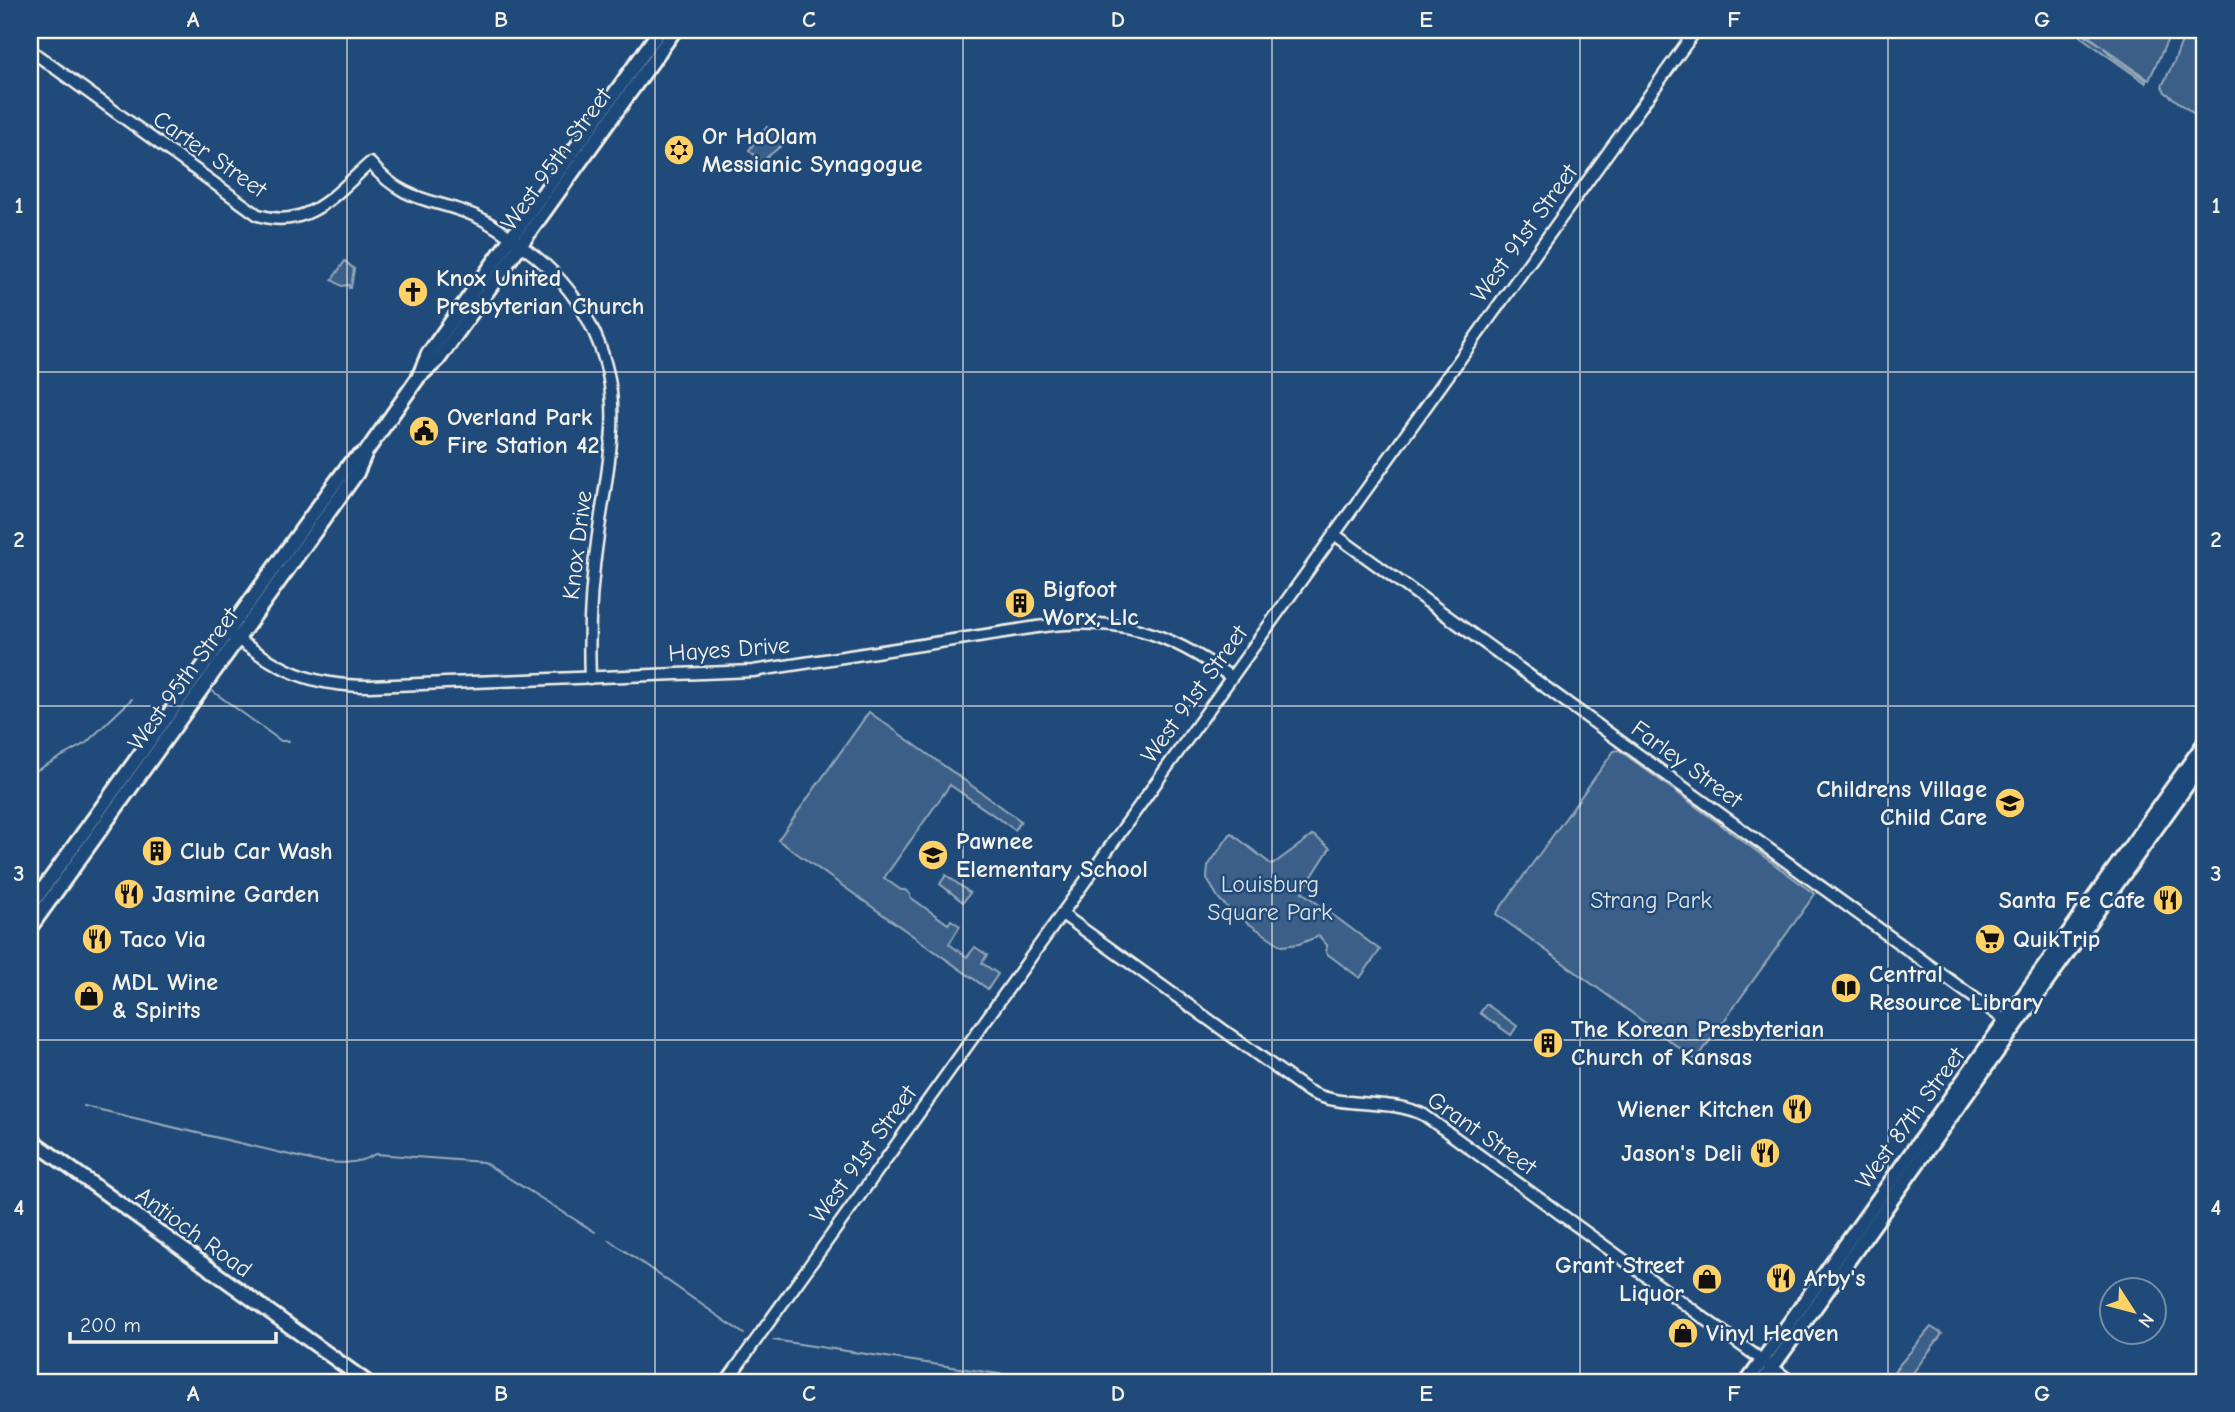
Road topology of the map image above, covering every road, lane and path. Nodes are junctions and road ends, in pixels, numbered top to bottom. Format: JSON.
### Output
{"nodes":[{"id":1,"x":660,"y":30,"type":"edge"},
{"id":2,"x":675,"y":30,"type":"edge"},
{"id":3,"x":1696,"y":30,"type":"edge"},
{"id":4,"x":30,"y":50,"type":"edge"},
{"id":5,"x":370,"y":163,"type":"joint"},
{"id":6,"x":515,"y":242,"type":"junction"},
{"id":7,"x":1334,"y":534,"type":"junction"},
{"id":8,"x":232,"y":635,"type":"junction"},
{"id":9,"x":1231,"y":677,"type":"junction"},
{"id":10,"x":590,"y":678,"type":"junction"},
{"id":11,"x":2205,"y":742,"type":"edge"},
{"id":12,"x":2205,"y":760,"type":"edge"},
{"id":13,"x":30,"y":907,"type":"edge"},
{"id":14,"x":1062,"y":914,"type":"junction"},
{"id":15,"x":30,"y":928,"type":"edge"},
{"id":16,"x":2011,"y":1024,"type":"junction"},
{"id":17,"x":30,"y":1139,"type":"edge"},
{"id":18,"x":1767,"y":1364,"type":"junction"},
{"id":19,"x":367,"y":1382,"type":"edge"},
{"id":20,"x":726,"y":1382,"type":"edge"},
{"id":21,"x":1747,"y":1382,"type":"edge"},
{"id":22,"x":1762,"y":1382,"type":"edge"},
{"id":23,"x":1792,"y":1382,"type":"edge"}],
"edges":[{"from":1,"to":6,"type":"main road","name":"West 95th Street"},
{"from":2,"to":6,"type":"main road","name":"West 95th Street"},
{"from":3,"to":7,"type":"street","name":"West 91st Street"},
{"from":4,"to":5,"type":"street","name":"Carter Street"},
{"from":5,"to":6,"type":"street","name":"Knox Drive"},
{"from":6,"to":8,"type":"main road","name":"West 95th Street"},
{"from":6,"to":10,"type":"street","name":"Knox Drive"},
{"from":7,"to":9,"type":"street","name":"West 91st Street"},
{"from":7,"to":16,"type":"street","name":"Farley Street"},
{"from":8,"to":10,"type":"street","name":"Hayes Drive"},
{"from":8,"to":13,"type":"main road","name":"West 95th Street"},
{"from":8,"to":15,"type":"main road","name":"West 95th Street"},
{"from":9,"to":10,"type":"street","name":"Hayes Drive"},
{"from":9,"to":14,"type":"street","name":"West 91st Street"},
{"from":11,"to":16,"type":"main road","name":"West 87th Street"},
{"from":12,"to":16,"type":"main road","name":"West 87th Street"},
{"from":14,"to":18,"type":"street","name":"Grant Street"},
{"from":14,"to":20,"type":"street","name":"West 91st Street"},
{"from":16,"to":18,"type":"main road","name":"West 87th Street"},
{"from":17,"to":19,"type":"main road","name":"Antioch Road"},
{"from":18,"to":21,"type":"main road","name":"West 87th Street"},
{"from":18,"to":22,"type":"main road","name":"West 87th Street"},
{"from":18,"to":23,"type":"street","name":"Grant Street"}]}
